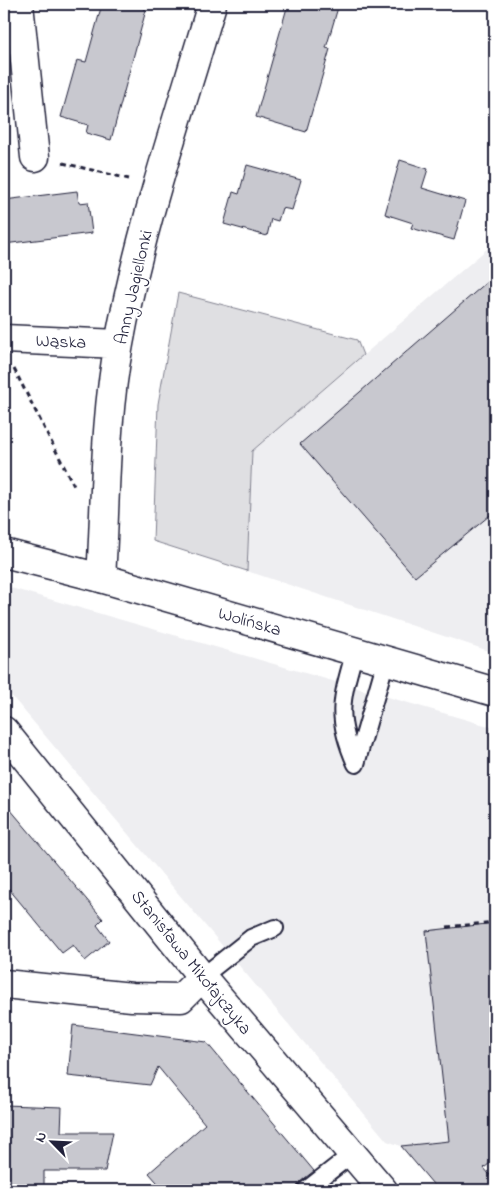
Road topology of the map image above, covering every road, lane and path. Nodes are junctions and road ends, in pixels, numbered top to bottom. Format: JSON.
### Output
{"nodes":[{"id":1,"x":19,"y":4,"type":"edge"},
{"id":2,"x":212,"y":4,"type":"edge"},
{"id":3,"x":35,"y":157,"type":"joint"},
{"id":4,"x":159,"y":187,"type":"junction"},
{"id":5,"x":118,"y":344,"type":"junction"},
{"id":6,"x":7,"y":350,"type":"edge"},
{"id":7,"x":77,"y":493,"type":"dead end"},
{"id":8,"x":4,"y":553,"type":"edge"},
{"id":9,"x":101,"y":578,"type":"junction"},
{"id":10,"x":354,"y":651,"type":"junction"},
{"id":11,"x":386,"y":660,"type":"junction"},
{"id":12,"x":495,"y":692,"type":"edge"},
{"id":13,"x":4,"y":731,"type":"edge"},
{"id":14,"x":495,"y":922,"type":"edge"},
{"id":15,"x":447,"y":927,"type":"dead end"},
{"id":16,"x":275,"y":928,"type":"dead end"},
{"id":17,"x":202,"y":976,"type":"junction"},
{"id":18,"x":4,"y":984,"type":"edge"},
{"id":19,"x":352,"y":1154,"type":"junction"},
{"id":20,"x":306,"y":1190,"type":"edge"},
{"id":21,"x":383,"y":1190,"type":"edge"}],
"edges":[{"from":1,"to":3,"type":"street"},
{"from":2,"to":4,"type":"street","name":"Anny Jagiellonki"},
{"from":3,"to":4,"type":"path"},
{"from":4,"to":5,"type":"street","name":"Anny Jagiellonki"},
{"from":5,"to":6,"type":"street","name":"Wąska"},
{"from":5,"to":9,"type":"street","name":"Anny Jagiellonki"},
{"from":6,"to":7,"type":"path"},
{"from":8,"to":9,"type":"street","name":"Wolińska"},
{"from":9,"to":10,"type":"street","name":"Wolińska"},
{"from":10,"to":11,"type":"street","name":"Wolińska"},
{"from":10,"to":11,"type":"lane"},
{"from":11,"to":12,"type":"street","name":"Wolińska"},
{"from":13,"to":17,"type":"street","name":"Stanisława Mikołajczyka"},
{"from":14,"to":15,"type":"path"},
{"from":16,"to":17,"type":"lane"},
{"from":17,"to":18,"type":"street"},
{"from":17,"to":19,"type":"street","name":"Stanisława Mikołajczyka"},
{"from":19,"to":20,"type":"lane"},
{"from":19,"to":21,"type":"street","name":"Stanisława Mikołajczyka"}]}
